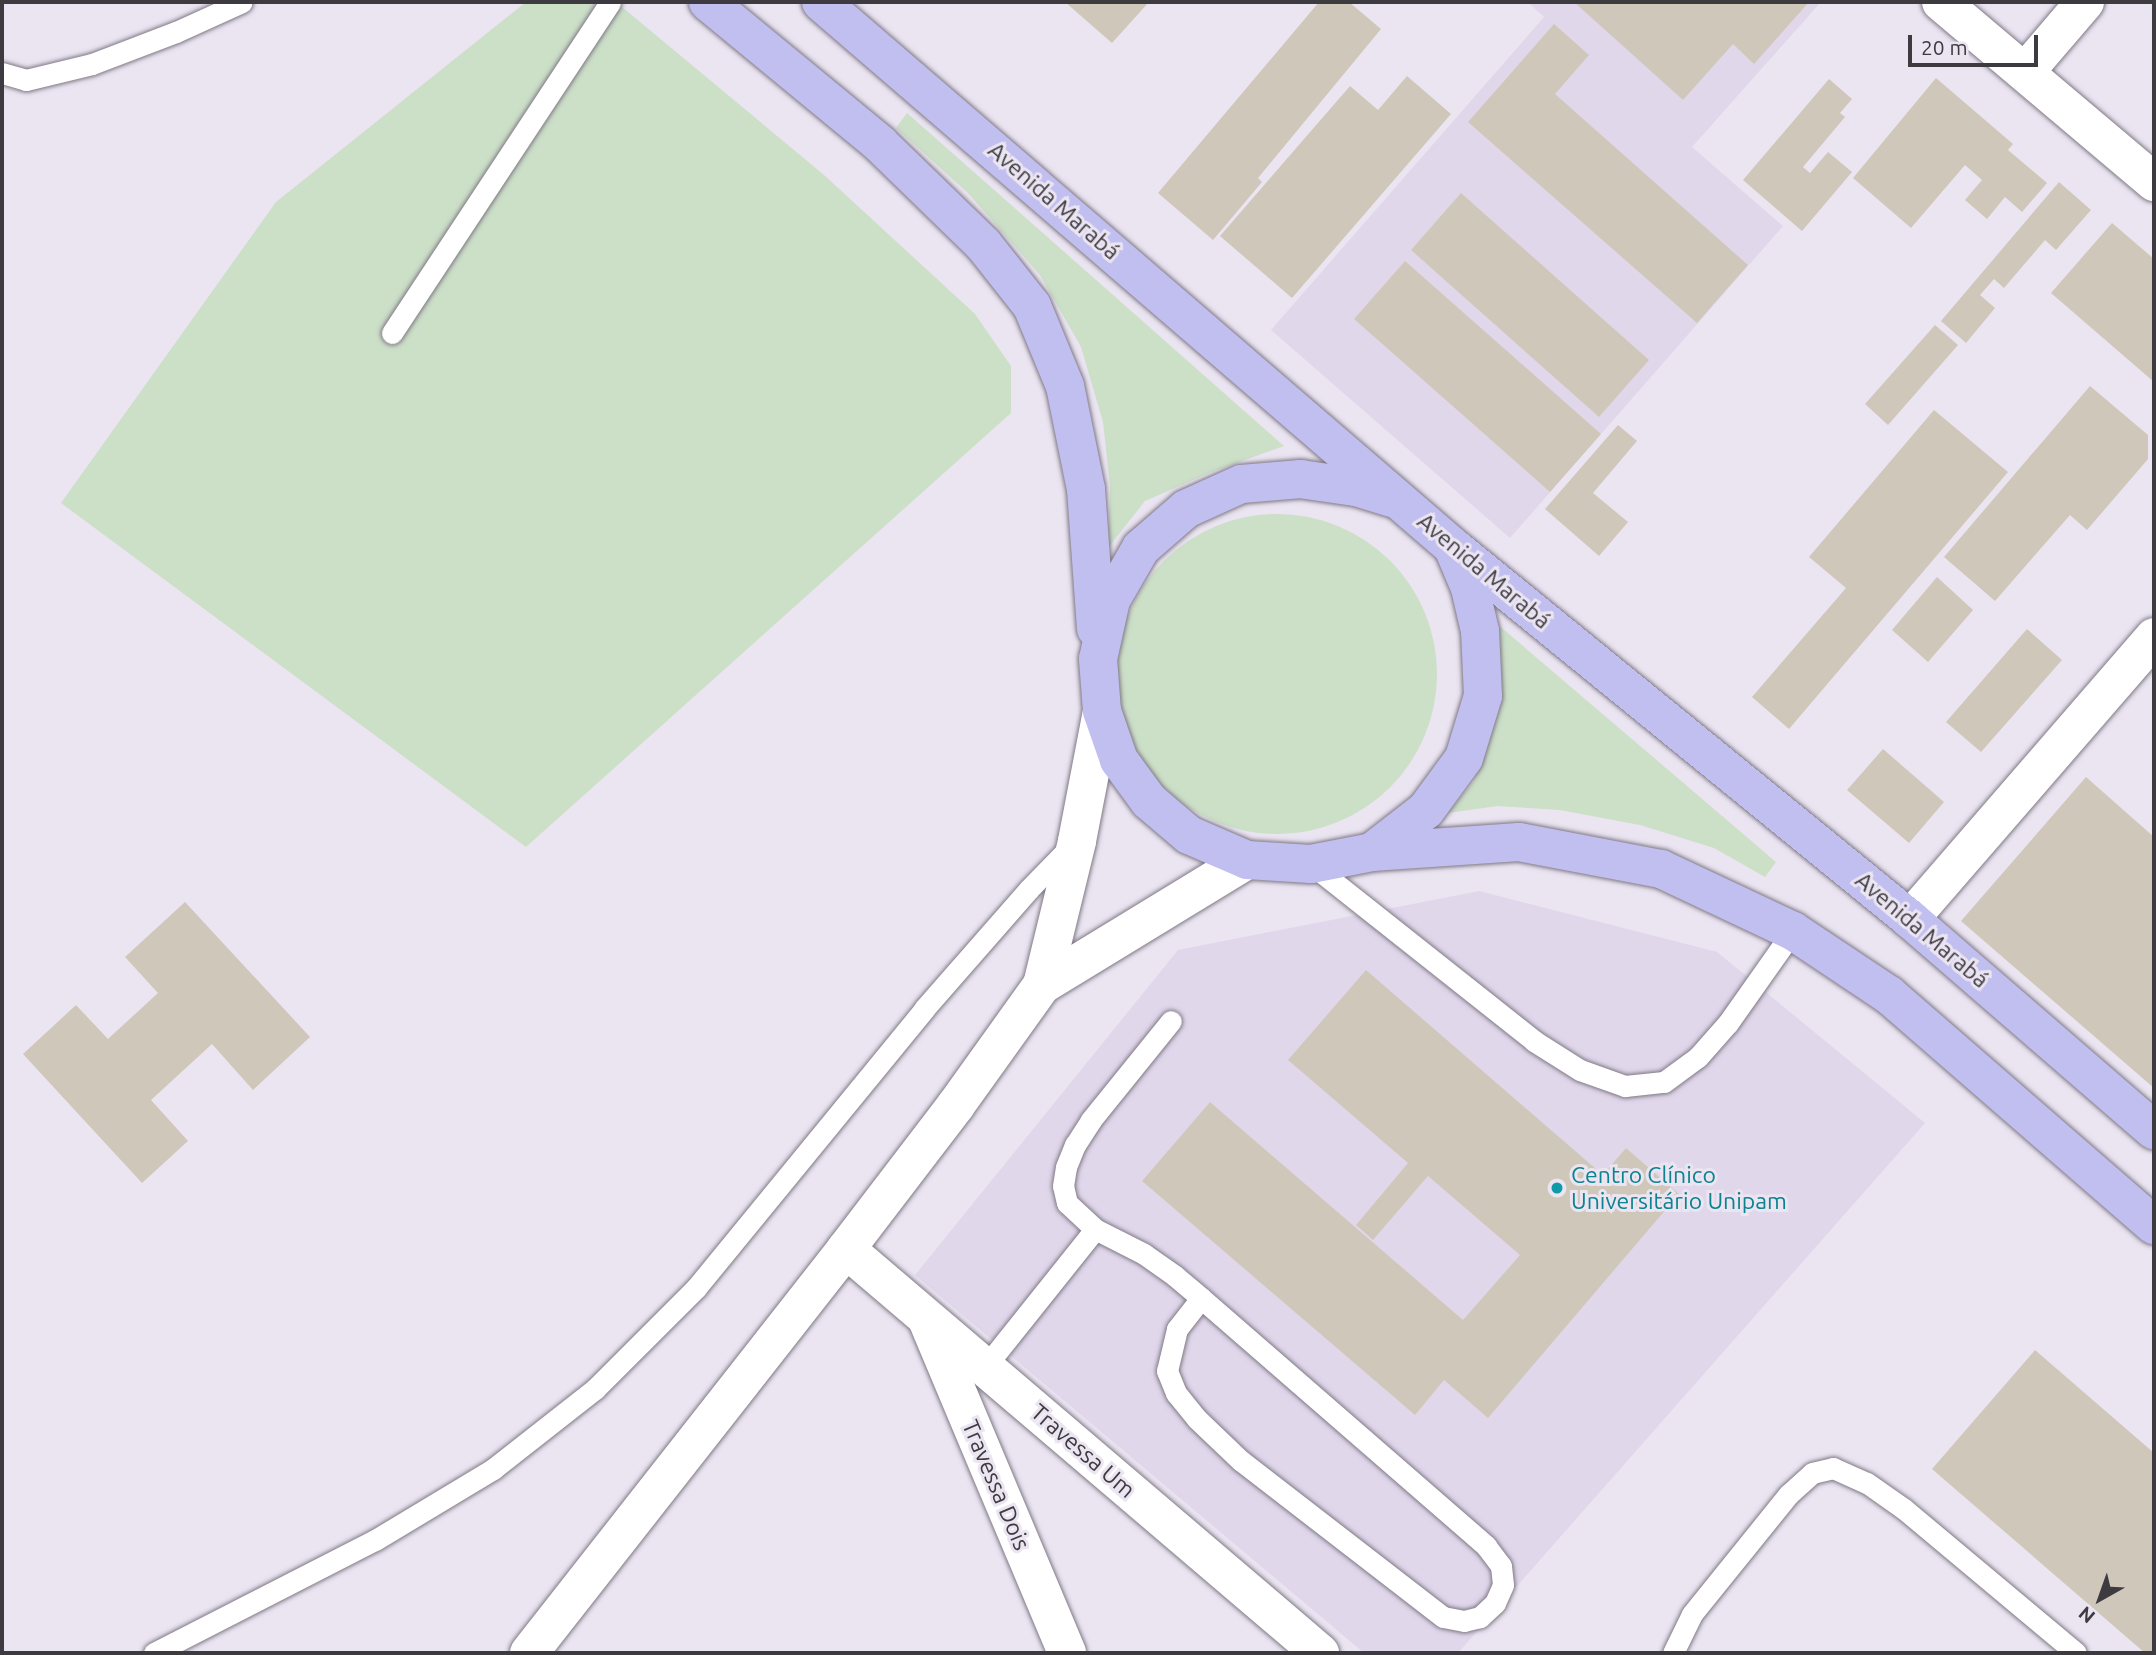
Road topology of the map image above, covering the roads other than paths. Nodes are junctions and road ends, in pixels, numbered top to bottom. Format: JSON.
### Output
{"nodes":[{"id":1,"x":242,"y":2,"type":"edge"},
{"id":2,"x":610,"y":2,"type":"edge"},
{"id":3,"x":708,"y":2,"type":"edge"},
{"id":4,"x":821,"y":2,"type":"edge"},
{"id":5,"x":1941,"y":2,"type":"edge"},
{"id":6,"x":2085,"y":2,"type":"edge"},
{"id":7,"x":2026,"y":71,"type":"junction"},
{"id":8,"x":2,"y":73,"type":"edge"},
{"id":9,"x":2154,"y":182,"type":"edge"},
{"id":10,"x":391,"y":333,"type":"dead end"},
{"id":11,"x":1401,"y":501,"type":"junction"},
{"id":12,"x":1452,"y":547,"type":"junction"},
{"id":13,"x":2154,"y":637,"type":"edge"},
{"id":14,"x":1098,"y":659,"type":"junction"},
{"id":15,"x":1102,"y":710,"type":"junction"},
{"id":16,"x":1077,"y":841,"type":"junction"},
{"id":17,"x":1372,"y":852,"type":"junction"},
{"id":18,"x":1247,"y":860,"type":"junction"},
{"id":19,"x":1311,"y":864,"type":"junction"},
{"id":20,"x":1910,"y":919,"type":"junction"},
{"id":21,"x":1793,"y":931,"type":"junction"},
{"id":22,"x":1042,"y":985,"type":"junction"},
{"id":23,"x":1171,"y":1021,"type":"dead end"},
{"id":24,"x":2154,"y":1129,"type":"edge"},
{"id":25,"x":2154,"y":1225,"type":"edge"},
{"id":26,"x":1095,"y":1229,"type":"junction"},
{"id":27,"x":846,"y":1249,"type":"junction"},
{"id":28,"x":1201,"y":1298,"type":"junction"},
{"id":29,"x":926,"y":1317,"type":"junction"},
{"id":30,"x":985,"y":1367,"type":"junction"},
{"id":31,"x":1277,"y":1639,"type":"edge"},
{"id":32,"x":535,"y":1650,"type":"edge"},
{"id":33,"x":154,"y":1653,"type":"edge"},
{"id":34,"x":1067,"y":1653,"type":"edge"},
{"id":35,"x":1320,"y":1653,"type":"edge"},
{"id":36,"x":1673,"y":1653,"type":"edge"},
{"id":37,"x":2076,"y":1653,"type":"edge"}],
"edges":[{"from":1,"to":8,"type":"lane"},
{"from":2,"to":10,"type":"lane"},
{"from":3,"to":14,"type":"main road"},
{"from":4,"to":11,"type":"main road","name":"Avenida Marabá"},
{"from":5,"to":7,"type":"street"},
{"from":6,"to":7,"type":"street"},
{"from":7,"to":9,"type":"street"},
{"from":11,"to":12,"type":"main road","name":"Avenida Marabá"},
{"from":11,"to":14,"type":"main road"},
{"from":12,"to":17,"type":"main road"},
{"from":12,"to":20,"type":"main road","name":"Avenida Marabá"},
{"from":13,"to":20,"type":"street"},
{"from":14,"to":15,"type":"main road"},
{"from":15,"to":16,"type":"street"},
{"from":15,"to":18,"type":"main road"},
{"from":16,"to":22,"type":"street"},
{"from":16,"to":33,"type":"lane"},
{"from":17,"to":19,"type":"main road"},
{"from":17,"to":21,"type":"main road"},
{"from":18,"to":19,"type":"main road"},
{"from":18,"to":22,"type":"street"},
{"from":19,"to":21,"type":"lane"},
{"from":20,"to":24,"type":"main road","name":"Avenida Marabá"},
{"from":21,"to":25,"type":"main road"},
{"from":22,"to":27,"type":"street"},
{"from":23,"to":26,"type":"lane"},
{"from":26,"to":28,"type":"lane"},
{"from":26,"to":30,"type":"lane"},
{"from":27,"to":29,"type":"street","name":"Travessa Um"},
{"from":27,"to":32,"type":"street"},
{"from":28,"to":28,"type":"lane"},
{"from":29,"to":30,"type":"street","name":"Travessa Um"},
{"from":29,"to":34,"type":"street","name":"Travessa Dois"},
{"from":30,"to":31,"type":"street","name":"Travessa Um"},
{"from":31,"to":35,"type":"street","name":"Travessa Um"},
{"from":36,"to":37,"type":"lane"}]}
